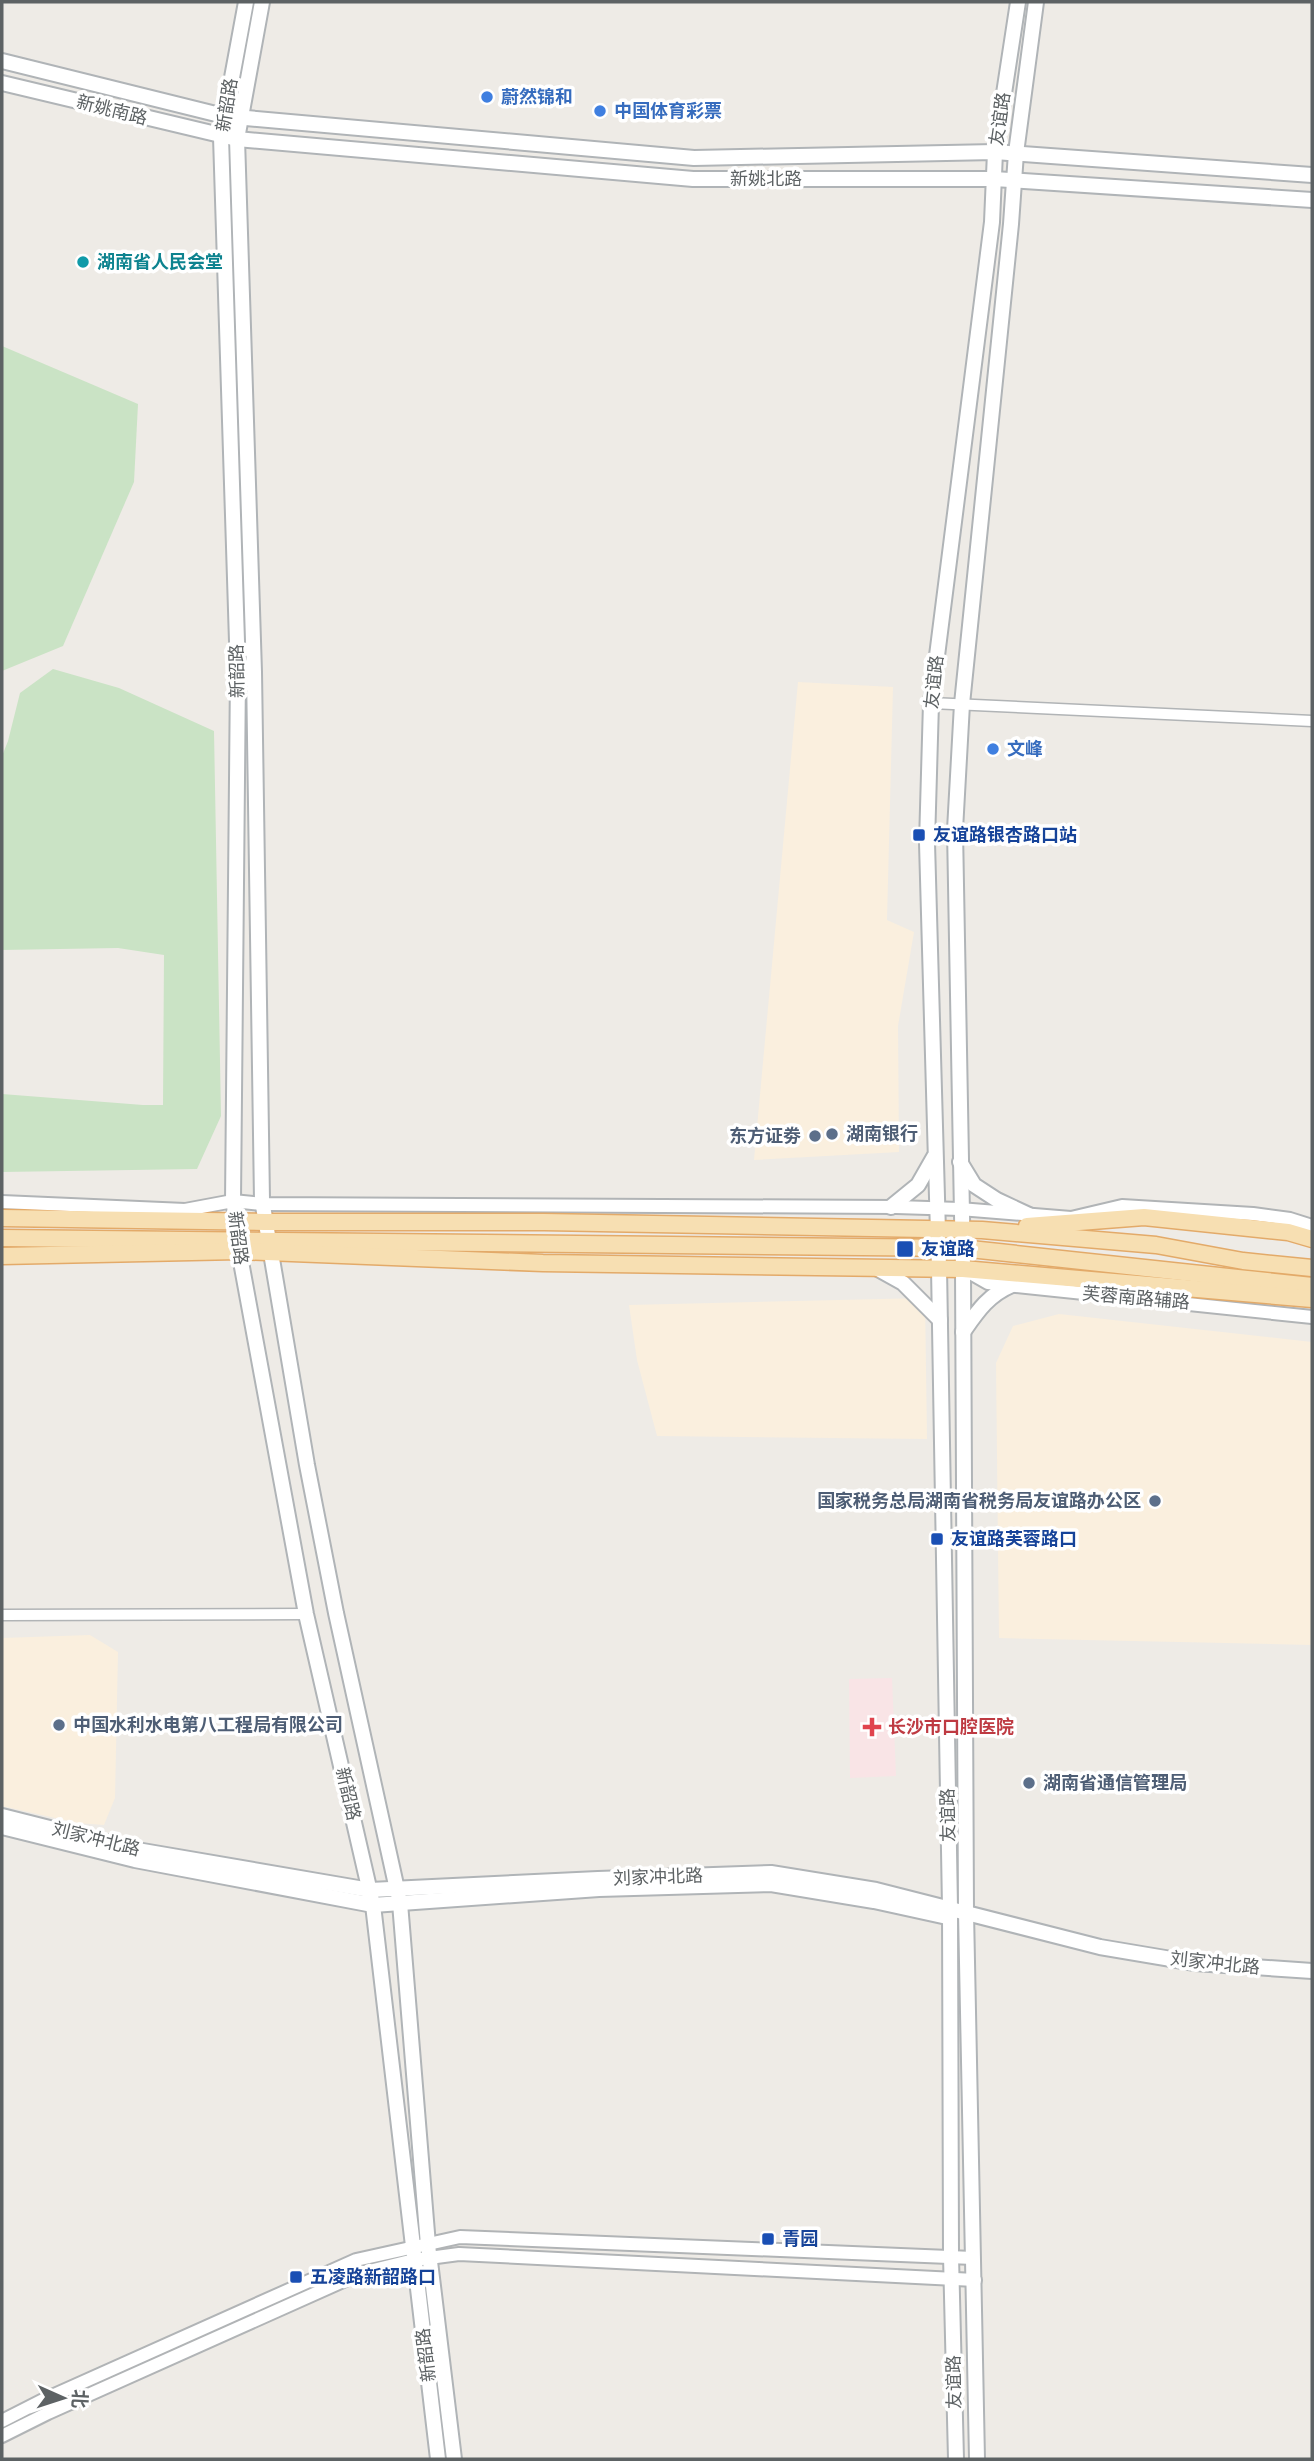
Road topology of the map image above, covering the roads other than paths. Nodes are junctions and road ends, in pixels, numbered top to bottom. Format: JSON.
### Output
{"nodes":[{"id":1,"x":246,"y":2,"type":"edge"},
{"id":2,"x":262,"y":2,"type":"edge"},
{"id":3,"x":1018,"y":2,"type":"edge"},
{"id":4,"x":1036,"y":2,"type":"edge"},
{"id":5,"x":2,"y":61,"type":"edge"},
{"id":6,"x":2,"y":83,"type":"edge"},
{"id":7,"x":224,"y":116,"type":"junction"},
{"id":8,"x":240,"y":116,"type":"junction"},
{"id":9,"x":221,"y":137,"type":"junction"},
{"id":10,"x":237,"y":139,"type":"junction"},
{"id":11,"x":995,"y":152,"type":"junction"},
{"id":12,"x":1016,"y":153,"type":"junction"},
{"id":13,"x":1312,"y":175,"type":"edge"},
{"id":14,"x":995,"y":179,"type":"junction"},
{"id":15,"x":1016,"y":180,"type":"junction"},
{"id":16,"x":1312,"y":200,"type":"edge"},
{"id":17,"x":931,"y":703,"type":"junction"},
{"id":18,"x":962,"y":704,"type":"junction"},
{"id":19,"x":1312,"y":721,"type":"edge"},
{"id":20,"x":934,"y":1156,"type":"junction"},
{"id":21,"x":960,"y":1161,"type":"junction"},
{"id":22,"x":2,"y":1202,"type":"edge"},
{"id":23,"x":233,"y":1202,"type":"junction"},
{"id":24,"x":262,"y":1204,"type":"junction"},
{"id":25,"x":891,"y":1207,"type":"junction"},
{"id":26,"x":936,"y":1209,"type":"junction"},
{"id":27,"x":960,"y":1209,"type":"junction"},
{"id":28,"x":1029,"y":1215,"type":"junction"},
{"id":29,"x":2,"y":1218,"type":"edge"},
{"id":30,"x":1071,"y":1218,"type":"junction"},
{"id":31,"x":1120,"y":1218,"type":"junction"},
{"id":32,"x":237,"y":1221,"type":"junction"},
{"id":33,"x":265,"y":1222,"type":"junction"},
{"id":34,"x":1312,"y":1226,"type":"edge"},
{"id":35,"x":937,"y":1230,"type":"junction"},
{"id":36,"x":961,"y":1230,"type":"junction"},
{"id":37,"x":982,"y":1230,"type":"junction"},
{"id":38,"x":2,"y":1238,"type":"edge"},
{"id":39,"x":1312,"y":1239,"type":"edge"},
{"id":40,"x":239,"y":1245,"type":"junction"},
{"id":41,"x":271,"y":1247,"type":"junction"},
{"id":42,"x":937,"y":1248,"type":"junction"},
{"id":43,"x":961,"y":1248,"type":"junction"},
{"id":44,"x":2,"y":1256,"type":"edge"},
{"id":45,"x":1084,"y":1262,"type":"junction"},
{"id":46,"x":876,"y":1268,"type":"junction"},
{"id":47,"x":1312,"y":1268,"type":"edge"},
{"id":48,"x":939,"y":1269,"type":"junction"},
{"id":49,"x":962,"y":1269,"type":"junction"},
{"id":50,"x":1057,"y":1276,"type":"junction"},
{"id":51,"x":1012,"y":1285,"type":"junction"},
{"id":52,"x":1312,"y":1286,"type":"edge"},
{"id":53,"x":1037,"y":1288,"type":"junction"},
{"id":54,"x":1312,"y":1300,"type":"edge"},
{"id":55,"x":1312,"y":1317,"type":"edge"},
{"id":56,"x":940,"y":1320,"type":"junction"},
{"id":57,"x":963,"y":1332,"type":"junction"},
{"id":58,"x":306,"y":1614,"type":"junction"},
{"id":59,"x":2,"y":1615,"type":"edge"},
{"id":60,"x":2,"y":1816,"type":"edge"},
{"id":61,"x":2,"y":1827,"type":"edge"},
{"id":62,"x":398,"y":1896,"type":"junction"},
{"id":63,"x":372,"y":1898,"type":"junction"},
{"id":64,"x":950,"y":1913,"type":"junction"},
{"id":65,"x":966,"y":1916,"type":"junction"},
{"id":66,"x":1312,"y":1971,"type":"edge"},
{"id":67,"x":1312,"y":1977,"type":"edge"},
{"id":68,"x":429,"y":2250,"type":"junction"},
{"id":69,"x":414,"y":2253,"type":"junction"},
{"id":70,"x":951,"y":2256,"type":"junction"},
{"id":71,"x":973,"y":2258,"type":"junction"},
{"id":72,"x":952,"y":2279,"type":"junction"},
{"id":73,"x":975,"y":2280,"type":"junction"},
{"id":74,"x":2,"y":2421,"type":"edge"},
{"id":75,"x":2,"y":2436,"type":"edge"},
{"id":76,"x":438,"y":2459,"type":"edge"},
{"id":77,"x":454,"y":2459,"type":"edge"},
{"id":78,"x":956,"y":2459,"type":"edge"},
{"id":79,"x":977,"y":2459,"type":"edge"}],
"edges":[{"from":1,"to":7,"type":"main road","name":"新韶路"},
{"from":2,"to":8,"type":"main road","name":"新韶路"},
{"from":3,"to":11,"type":"main road","name":"友谊路"},
{"from":4,"to":12,"type":"main road","name":"友谊路"},
{"from":5,"to":7,"type":"main road","name":"新姚北路"},
{"from":6,"to":9,"type":"main road","name":"新姚南路"},
{"from":7,"to":8,"type":"main road","name":"新姚北路"},
{"from":7,"to":9,"type":"main road","name":"新韶路"},
{"from":8,"to":10,"type":"main road","name":"新韶路"},
{"from":8,"to":11,"type":"main road","name":"新姚北路"},
{"from":9,"to":10,"type":"main road","name":"新姚北路"},
{"from":9,"to":23,"type":"main road","name":"新韶路"},
{"from":10,"to":14,"type":"main road","name":"新姚北路"},
{"from":10,"to":24,"type":"main road","name":"新韶路"},
{"from":11,"to":12,"type":"main road","name":"新姚北路"},
{"from":11,"to":14,"type":"main road","name":"友谊路"},
{"from":12,"to":13,"type":"main road","name":"新姚北路"},
{"from":12,"to":15,"type":"main road","name":"友谊路"},
{"from":14,"to":15,"type":"main road","name":"新姚北路"},
{"from":14,"to":17,"type":"main road","name":"友谊路"},
{"from":15,"to":16,"type":"main road","name":"新姚北路"},
{"from":15,"to":18,"type":"main road","name":"友谊路"},
{"from":17,"to":18,"type":"street"},
{"from":17,"to":20,"type":"main road","name":"友谊路"},
{"from":18,"to":19,"type":"street"},
{"from":18,"to":21,"type":"main road","name":"友谊路"},
{"from":20,"to":25,"type":"main road"},
{"from":20,"to":26,"type":"main road","name":"友谊路"},
{"from":21,"to":27,"type":"main road","name":"友谊路"},
{"from":21,"to":28,"type":"main road"},
{"from":22,"to":23,"type":"street"},
{"from":23,"to":24,"type":"street"},
{"from":23,"to":32,"type":"main road","name":"新韶路"},
{"from":24,"to":25,"type":"street"},
{"from":24,"to":33,"type":"main road","name":"新韶路"},
{"from":25,"to":26,"type":"street"},
{"from":26,"to":27,"type":"street"},
{"from":26,"to":35,"type":"main road","name":"友谊路"},
{"from":27,"to":28,"type":"street"},
{"from":27,"to":36,"type":"main road","name":"友谊路"},
{"from":28,"to":30,"type":"street"},
{"from":29,"to":32,"type":"main road"},
{"from":30,"to":31,"type":"main road"},
{"from":30,"to":34,"type":"street"},
{"from":31,"to":37,"type":"main road"},
{"from":31,"to":39,"type":"main road"},
{"from":32,"to":33,"type":"main road"},
{"from":32,"to":40,"type":"main road","name":"新韶路"},
{"from":33,"to":35,"type":"main road"},
{"from":33,"to":41,"type":"main road","name":"新韶路"},
{"from":35,"to":36,"type":"main road"},
{"from":35,"to":42,"type":"main road","name":"友谊路"},
{"from":36,"to":37,"type":"main road"},
{"from":36,"to":43,"type":"main road","name":"友谊路"},
{"from":37,"to":47,"type":"main road"},
{"from":38,"to":40,"type":"main road"},
{"from":40,"to":41,"type":"main road"},
{"from":40,"to":44,"type":"main road"},
{"from":40,"to":58,"type":"main road","name":"新韶路"},
{"from":41,"to":42,"type":"main road"},
{"from":41,"to":46,"type":"main road"},
{"from":41,"to":62,"type":"main road","name":"新韶路"},
{"from":42,"to":43,"type":"main road"},
{"from":42,"to":48,"type":"main road","name":"友谊路"},
{"from":43,"to":45,"type":"main road"},
{"from":43,"to":49,"type":"main road","name":"友谊路"},
{"from":45,"to":50,"type":"main road"},
{"from":45,"to":52,"type":"main road"},
{"from":46,"to":48,"type":"main road"},
{"from":46,"to":56,"type":"main road"},
{"from":48,"to":49,"type":"main road"},
{"from":48,"to":56,"type":"main road","name":"友谊路"},
{"from":49,"to":50,"type":"main road"},
{"from":49,"to":51,"type":"street","name":"芙蓉南路辅路"},
{"from":49,"to":57,"type":"main road","name":"友谊路"},
{"from":50,"to":53,"type":"main road"},
{"from":50,"to":54,"type":"main road"},
{"from":51,"to":53,"type":"street","name":"芙蓉南路辅路"},
{"from":51,"to":57,"type":"main road"},
{"from":53,"to":55,"type":"street","name":"芙蓉南路辅路"},
{"from":56,"to":64,"type":"main road","name":"友谊路"},
{"from":57,"to":65,"type":"main road","name":"友谊路"},
{"from":58,"to":59,"type":"street"},
{"from":58,"to":63,"type":"main road","name":"新韶路"},
{"from":60,"to":63,"type":"main road","name":"刘家冲北路"},
{"from":61,"to":63,"type":"main road","name":"刘家冲北路"},
{"from":62,"to":63,"type":"main road","name":"刘家冲北路"},
{"from":62,"to":64,"type":"main road","name":"刘家冲北路"},
{"from":62,"to":68,"type":"main road","name":"新韶路"},
{"from":63,"to":69,"type":"main road","name":"新韶路"},
{"from":64,"to":65,"type":"main road","name":"刘家冲北路"},
{"from":64,"to":70,"type":"main road","name":"友谊路"},
{"from":65,"to":66,"type":"main road","name":"刘家冲北路"},
{"from":65,"to":67,"type":"main road","name":"刘家冲北路"},
{"from":65,"to":71,"type":"main road","name":"友谊路"},
{"from":68,"to":69,"type":"street"},
{"from":68,"to":70,"type":"street"},
{"from":68,"to":72,"type":"street"},
{"from":68,"to":77,"type":"main road","name":"新韶路"},
{"from":69,"to":74,"type":"street"},
{"from":69,"to":75,"type":"street"},
{"from":69,"to":76,"type":"main road","name":"新韶路"},
{"from":70,"to":71,"type":"street"},
{"from":70,"to":72,"type":"main road","name":"友谊路"},
{"from":71,"to":73,"type":"main road","name":"友谊路"},
{"from":72,"to":73,"type":"street"},
{"from":72,"to":78,"type":"main road","name":"友谊路"},
{"from":73,"to":79,"type":"main road","name":"友谊路"}]}
